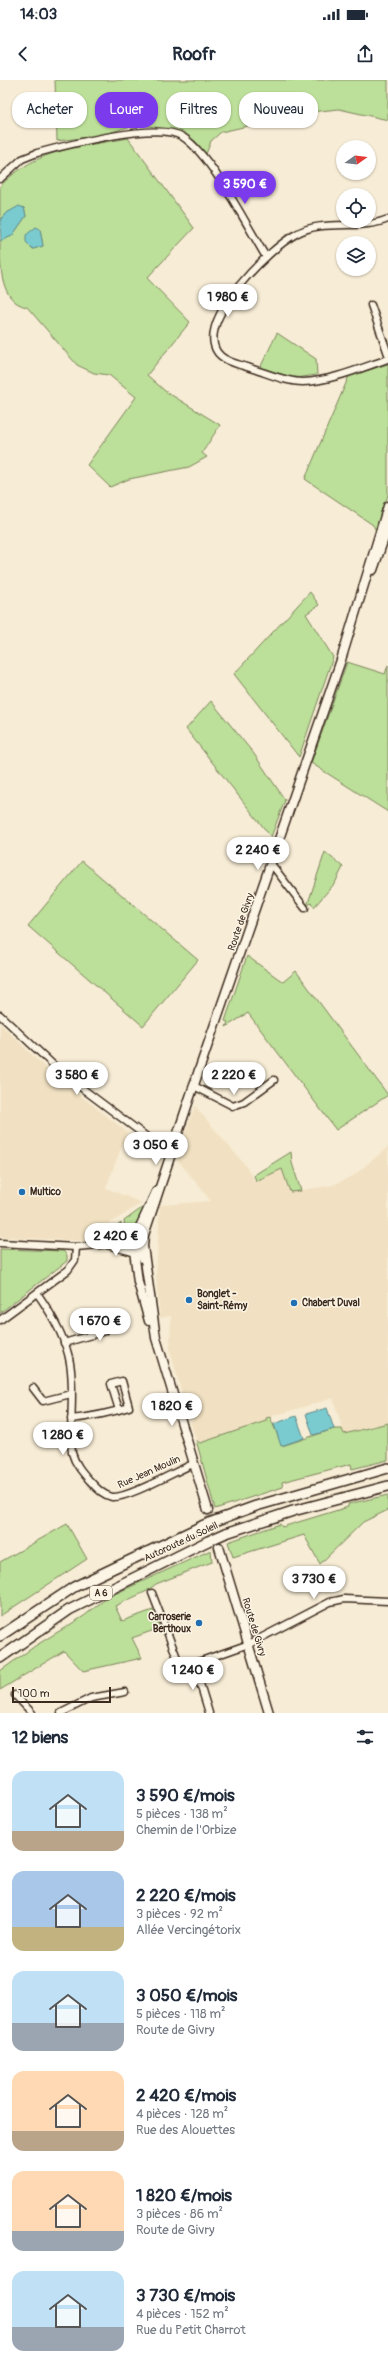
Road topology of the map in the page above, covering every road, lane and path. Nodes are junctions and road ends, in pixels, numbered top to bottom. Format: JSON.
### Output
{"nodes":[{"id":1,"x":0,"y":179,"type":"edge"},
{"id":2,"x":388,"y":219,"type":"edge"},
{"id":3,"x":266,"y":257,"type":"junction"},
{"id":4,"x":371,"y":305,"type":"dead end"},
{"id":5,"x":388,"y":354,"type":"edge"},
{"id":6,"x":388,"y":359,"type":"edge"},
{"id":7,"x":388,"y":509,"type":"edge"},
{"id":8,"x":388,"y":527,"type":"edge"},
{"id":9,"x":361,"y":596,"type":"junction"},
{"id":10,"x":272,"y":864,"type":"junction"},
{"id":11,"x":305,"y":908,"type":"dead end"},
{"id":12,"x":0,"y":1015,"type":"edge"},
{"id":13,"x":274,"y":1080,"type":"dead end"},
{"id":14,"x":194,"y":1086,"type":"junction"},
{"id":15,"x":171,"y":1155,"type":"junction"},
{"id":16,"x":160,"y":1186,"type":"junction"},
{"id":17,"x":132,"y":1242,"type":"junction"},
{"id":18,"x":0,"y":1243,"type":"edge"},
{"id":19,"x":104,"y":1244,"type":"junction"},
{"id":20,"x":76,"y":1247,"type":"junction"},
{"id":21,"x":138,"y":1249,"type":"junction"},
{"id":22,"x":37,"y":1293,"type":"junction"},
{"id":23,"x":101,"y":1318,"type":"dead end"},
{"id":24,"x":0,"y":1320,"type":"edge"},
{"id":25,"x":156,"y":1338,"type":"junction"},
{"id":26,"x":64,"y":1343,"type":"junction"},
{"id":27,"x":33,"y":1388,"type":"dead end"},
{"id":28,"x":71,"y":1394,"type":"junction"},
{"id":29,"x":119,"y":1410,"type":"junction"},
{"id":30,"x":71,"y":1419,"type":"junction"},
{"id":31,"x":193,"y":1464,"type":"junction"},
{"id":32,"x":388,"y":1468,"type":"edge"},
{"id":33,"x":388,"y":1486,"type":"edge"},
{"id":34,"x":208,"y":1510,"type":"tunnel mouth"},
{"id":35,"x":219,"y":1547,"type":"tunnel mouth"},
{"id":36,"x":152,"y":1593,"type":"dead end"},
{"id":37,"x":388,"y":1601,"type":"edge"},
{"id":38,"x":0,"y":1636,"type":"edge"},
{"id":39,"x":249,"y":1644,"type":"junction"},
{"id":40,"x":0,"y":1658,"type":"edge"},
{"id":41,"x":194,"y":1664,"type":"junction"},
{"id":42,"x":125,"y":1692,"type":"dead end"},
{"id":43,"x":15,"y":1695,"type":"dead end"},
{"id":44,"x":32,"y":1713,"type":"edge"},
{"id":45,"x":61,"y":1713,"type":"edge"},
{"id":46,"x":209,"y":1713,"type":"edge"},
{"id":47,"x":269,"y":1713,"type":"edge"}],
"edges":[{"from":1,"to":3,"type":"street"},
{"from":2,"to":3,"type":"street"},
{"from":3,"to":6,"type":"street"},
{"from":4,"to":5,"type":"street"},
{"from":7,"to":9,"type":"main road","name":"Route de Givry"},
{"from":8,"to":9,"type":"main road","name":"Route de Givry"},
{"from":9,"to":10,"type":"main road","name":"Route de Givry"},
{"from":10,"to":11,"type":"street"},
{"from":10,"to":14,"type":"main road","name":"Route de Givry"},
{"from":12,"to":15,"type":"street"},
{"from":13,"to":14,"type":"street"},
{"from":14,"to":15,"type":"main road","name":"Route de Givry"},
{"from":15,"to":16,"type":"main road","name":"Route de Givry"},
{"from":16,"to":17,"type":"main road","name":"Route de Givry"},
{"from":16,"to":21,"type":"main road","name":"Route de Givry"},
{"from":17,"to":19,"type":"street"},
{"from":17,"to":21,"type":"main road","name":"Route de Givry"},
{"from":18,"to":20,"type":"street"},
{"from":19,"to":20,"type":"street"},
{"from":19,"to":21,"type":"street"},
{"from":20,"to":22,"type":"street"},
{"from":21,"to":25,"type":"main road","name":"Route de Givry"},
{"from":21,"to":25,"type":"main road","name":"Route de Givry"},
{"from":22,"to":24,"type":"street"},
{"from":22,"to":26,"type":"street","name":"Rue Jean Moulin"},
{"from":23,"to":26,"type":"street"},
{"from":25,"to":31,"type":"main road","name":"Route de Givry"},
{"from":26,"to":28,"type":"street","name":"Rue Jean Moulin"},
{"from":27,"to":28,"type":"street"},
{"from":28,"to":30,"type":"street","name":"Rue Jean Moulin"},
{"from":29,"to":29,"type":"street"},
{"from":29,"to":30,"type":"street"},
{"from":30,"to":31,"type":"street","name":"Rue Jean Moulin"},
{"from":31,"to":34,"type":"main road","name":"Route de Givry"},
{"from":32,"to":38,"type":"highway","name":"Autoroute du Soleil","number":"A 6","bridge":true},
{"from":33,"to":40,"type":"highway","name":"Autoroute du Soleil","number":"A 6","bridge":true},
{"from":35,"to":39,"type":"main road","name":"Route de Givry"},
{"from":36,"to":41,"type":"street"},
{"from":37,"to":39,"type":"street"},
{"from":39,"to":41,"type":"street"},
{"from":39,"to":47,"type":"main road","name":"Route de Givry"},
{"from":41,"to":46,"type":"street"},
{"from":42,"to":45,"type":"street"},
{"from":43,"to":44,"type":"street"}]}
